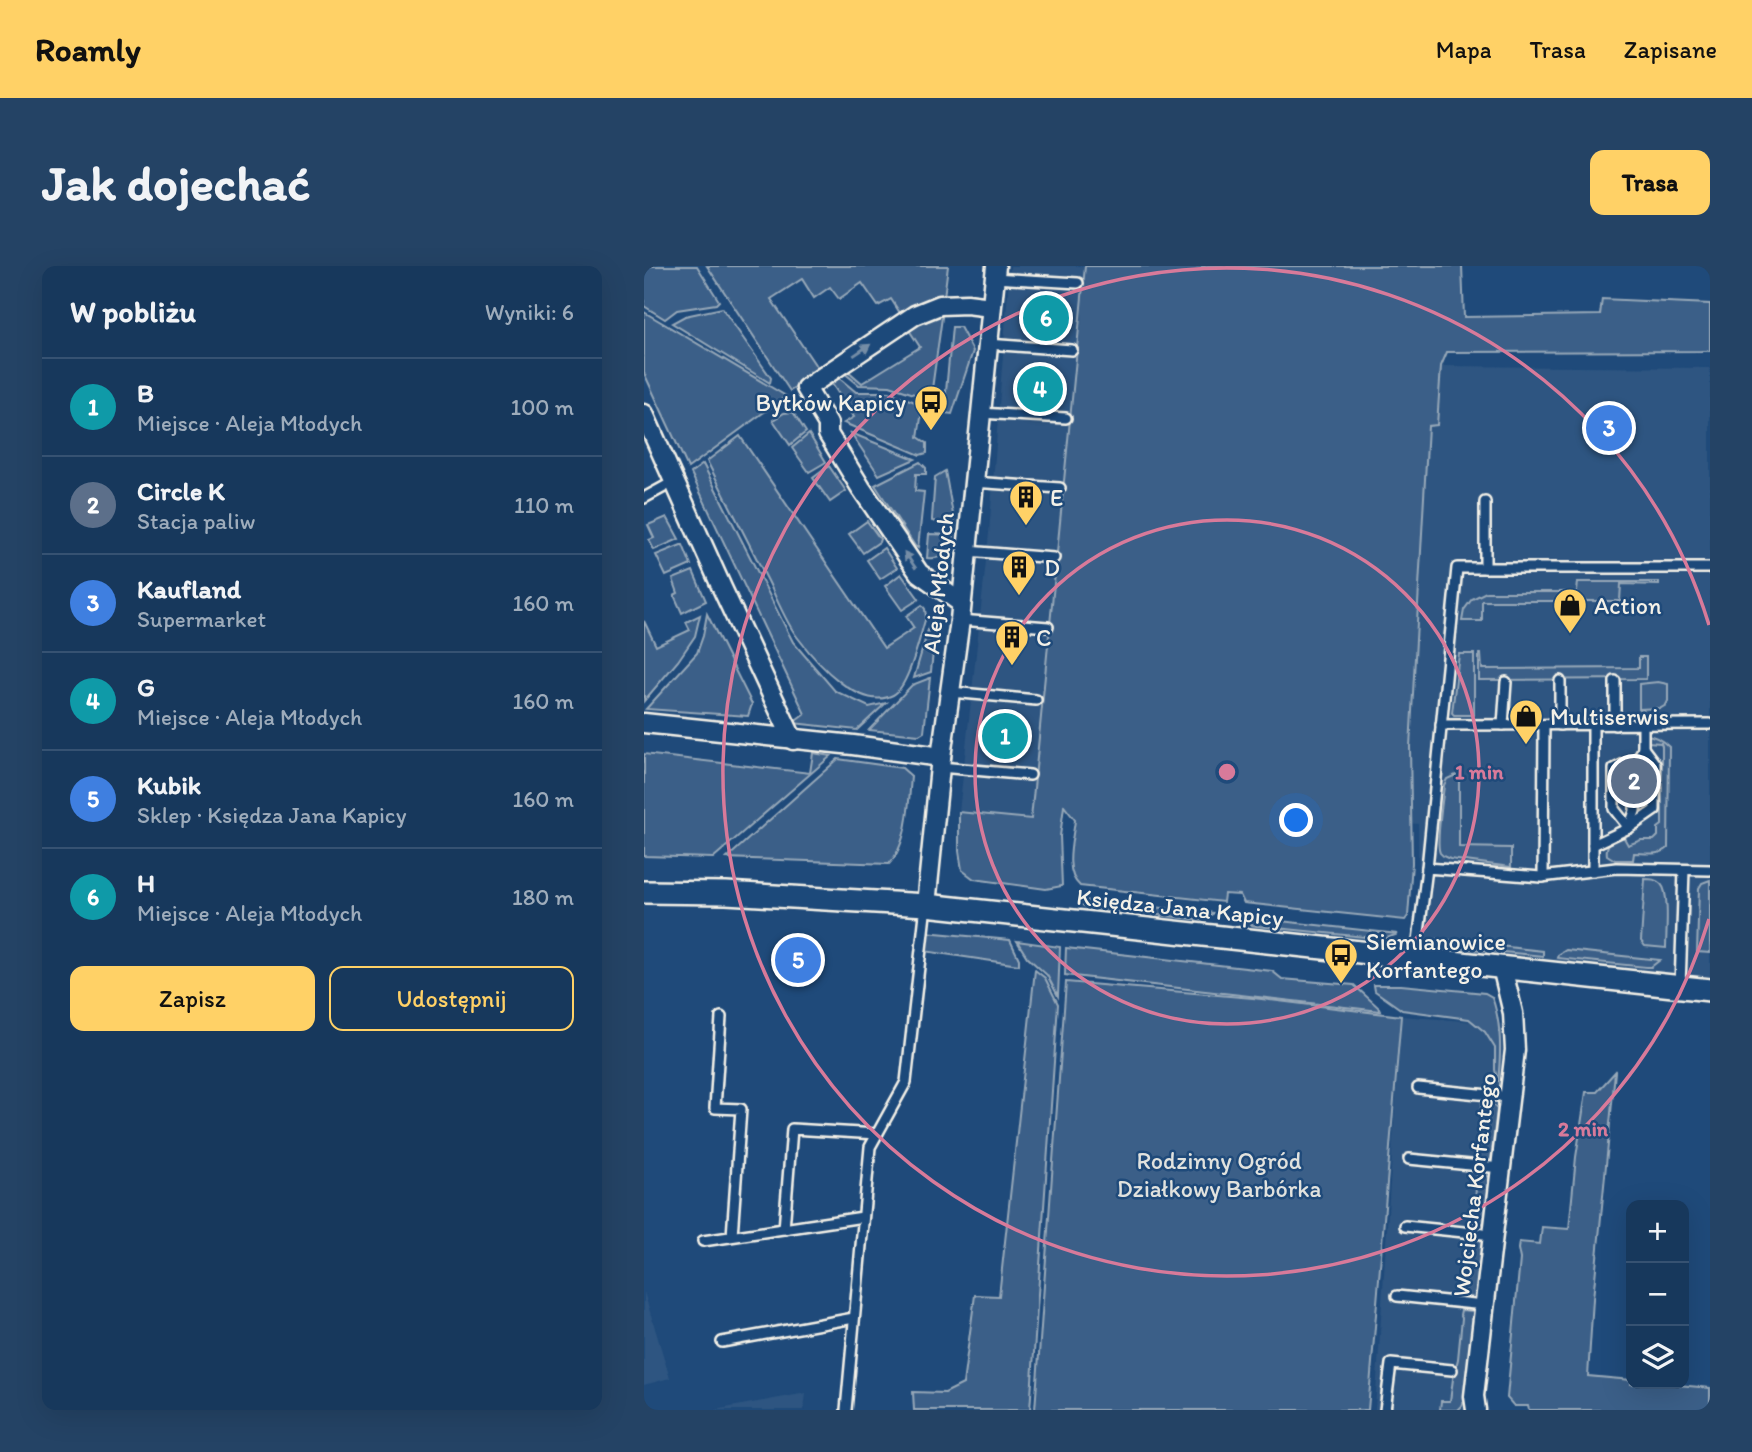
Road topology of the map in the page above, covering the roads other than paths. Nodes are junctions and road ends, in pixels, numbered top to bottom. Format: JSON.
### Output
{"nodes":[{"id":1,"x":995,"y":272,"type":"edge"},
{"id":2,"x":1078,"y":283,"type":"dead end"},
{"id":3,"x":991,"y":307,"type":"junction"},
{"id":4,"x":987,"y":344,"type":"junction"},
{"id":5,"x":1072,"y":350,"type":"dead end"},
{"id":6,"x":980,"y":413,"type":"junction"},
{"id":7,"x":644,"y":414,"type":"edge"},
{"id":8,"x":1066,"y":418,"type":"dead end"},
{"id":9,"x":675,"y":481,"type":"junction"},
{"id":10,"x":973,"y":482,"type":"junction"},
{"id":11,"x":1060,"y":488,"type":"dead end"},
{"id":12,"x":644,"y":498,"type":"edge"},
{"id":13,"x":1485,"y":502,"type":"dead end"},
{"id":14,"x":967,"y":551,"type":"junction"},
{"id":15,"x":1054,"y":558,"type":"dead end"},
{"id":16,"x":1485,"y":568,"type":"junction"},
{"id":17,"x":1710,"y":568,"type":"edge"},
{"id":18,"x":960,"y":611,"type":"junction"},
{"id":19,"x":1048,"y":627,"type":"dead end"},
{"id":20,"x":1560,"y":681,"type":"dead end"},
{"id":21,"x":1615,"y":681,"type":"dead end"},
{"id":22,"x":1506,"y":682,"type":"dead end"},
{"id":23,"x":951,"y":692,"type":"junction"},
{"id":24,"x":1037,"y":700,"type":"dead end"},
{"id":25,"x":644,"y":723,"type":"edge"},
{"id":26,"x":1710,"y":724,"type":"edge"},
{"id":27,"x":1441,"y":725,"type":"junction"},
{"id":28,"x":1503,"y":725,"type":"junction"},
{"id":29,"x":1544,"y":725,"type":"junction"},
{"id":30,"x":1560,"y":725,"type":"junction"},
{"id":31,"x":1592,"y":725,"type":"junction"},
{"id":32,"x":1615,"y":725,"type":"junction"},
{"id":33,"x":1643,"y":725,"type":"junction"},
{"id":34,"x":793,"y":740,"type":"junction"},
{"id":35,"x":1643,"y":748,"type":"junction"},
{"id":36,"x":941,"y":762,"type":"junction"},
{"id":37,"x":1635,"y":765,"type":"junction"},
{"id":38,"x":1030,"y":775,"type":"dead end"},
{"id":39,"x":1629,"y":828,"type":"junction"},
{"id":40,"x":1593,"y":845,"type":"junction"},
{"id":41,"x":1427,"y":868,"type":"junction"},
{"id":42,"x":1685,"y":870,"type":"junction"},
{"id":43,"x":1710,"y":870,"type":"edge"},
{"id":44,"x":1593,"y":871,"type":"junction"},
{"id":45,"x":1543,"y":877,"type":"junction"},
{"id":46,"x":644,"y":892,"type":"edge"},
{"id":47,"x":926,"y":905,"type":"junction"},
{"id":48,"x":1416,"y":958,"type":"junction"},
{"id":49,"x":1502,"y":967,"type":"junction"},
{"id":50,"x":1679,"y":986,"type":"junction"},
{"id":51,"x":1710,"y":990,"type":"edge"},
{"id":52,"x":721,"y":1017,"type":"dead end"},
{"id":53,"x":1418,"y":1088,"type":"dead end"},
{"id":54,"x":1509,"y":1097,"type":"junction"},
{"id":55,"x":877,"y":1133,"type":"junction"},
{"id":56,"x":1409,"y":1159,"type":"dead end"},
{"id":57,"x":1501,"y":1168,"type":"junction"},
{"id":58,"x":863,"y":1217,"type":"junction"},
{"id":59,"x":1405,"y":1226,"type":"dead end"},
{"id":60,"x":784,"y":1229,"type":"junction"},
{"id":61,"x":1493,"y":1235,"type":"junction"},
{"id":62,"x":732,"y":1236,"type":"junction"},
{"id":63,"x":703,"y":1241,"type":"dead end"},
{"id":64,"x":1397,"y":1296,"type":"dead end"},
{"id":65,"x":1484,"y":1305,"type":"junction"},
{"id":66,"x":854,"y":1318,"type":"junction"},
{"id":67,"x":722,"y":1342,"type":"dead end"},
{"id":68,"x":1452,"y":1370,"type":"dead end"},
{"id":69,"x":846,"y":1410,"type":"edge"},
{"id":70,"x":1385,"y":1410,"type":"edge"},
{"id":71,"x":1476,"y":1410,"type":"edge"}],
"edges":[{"from":1,"to":2,"type":"lane"},
{"from":1,"to":3,"type":"street","name":"Aleja Młodych"},
{"from":3,"to":4,"type":"street","name":"Aleja Młodych"},
{"from":18,"to":3,"type":"street","one_way":true},
{"from":4,"to":5,"type":"lane"},
{"from":4,"to":6,"type":"street","name":"Aleja Młodych"},
{"from":6,"to":8,"type":"lane"},
{"from":6,"to":10,"type":"street","name":"Aleja Młodych"},
{"from":7,"to":9,"type":"street"},
{"from":9,"to":12,"type":"lane"},
{"from":9,"to":34,"type":"street"},
{"from":10,"to":11,"type":"lane"},
{"from":10,"to":14,"type":"street","name":"Aleja Młodych"},
{"from":13,"to":16,"type":"lane"},
{"from":14,"to":15,"type":"lane"},
{"from":14,"to":18,"type":"street","name":"Aleja Młodych"},
{"from":16,"to":17,"type":"lane"},
{"from":16,"to":27,"type":"lane"},
{"from":18,"to":19,"type":"lane"},
{"from":18,"to":23,"type":"street","name":"Aleja Młodych"},
{"from":20,"to":30,"type":"lane"},
{"from":21,"to":32,"type":"lane"},
{"from":22,"to":28,"type":"lane"},
{"from":23,"to":24,"type":"lane"},
{"from":23,"to":36,"type":"street","name":"Aleja Młodych"},
{"from":25,"to":34,"type":"street"},
{"from":26,"to":33,"type":"lane"},
{"from":27,"to":28,"type":"lane"},
{"from":27,"to":41,"type":"lane"},
{"from":28,"to":29,"type":"lane"},
{"from":29,"to":30,"type":"lane"},
{"from":29,"to":45,"type":"lane"},
{"from":30,"to":31,"type":"lane"},
{"from":31,"to":32,"type":"lane"},
{"from":31,"to":40,"type":"lane"},
{"from":32,"to":33,"type":"lane"},
{"from":33,"to":35,"type":"lane"},
{"from":34,"to":36,"type":"street"},
{"from":35,"to":37,"type":"lane"},
{"from":35,"to":39,"type":"lane"},
{"from":36,"to":38,"type":"lane"},
{"from":36,"to":47,"type":"street","name":"Aleja Młodych"},
{"from":37,"to":39,"type":"lane"},
{"from":37,"to":39,"type":"lane"},
{"from":39,"to":40,"type":"lane"},
{"from":40,"to":44,"type":"lane"},
{"from":41,"to":45,"type":"lane"},
{"from":41,"to":48,"type":"lane"},
{"from":42,"to":43,"type":"lane"},
{"from":42,"to":44,"type":"lane"},
{"from":42,"to":50,"type":"lane"},
{"from":44,"to":45,"type":"lane"},
{"from":46,"to":47,"type":"street","name":"Księdza Jana Kapicy"},
{"from":47,"to":48,"type":"street","name":"Księdza Jana Kapicy"},
{"from":47,"to":55,"type":"lane"},
{"from":48,"to":49,"type":"street","name":"Księdza Jana Kapicy"},
{"from":49,"to":50,"type":"street","name":"Księdza Jana Kapicy"},
{"from":49,"to":54,"type":"street","name":"Wojciecha Korfantego"},
{"from":50,"to":51,"type":"street","name":"Księdza Jana Kapicy"},
{"from":52,"to":62,"type":"lane"},
{"from":53,"to":54,"type":"lane"},
{"from":54,"to":57,"type":"street","name":"Wojciecha Korfantego"},
{"from":55,"to":58,"type":"lane"},
{"from":55,"to":60,"type":"lane"},
{"from":56,"to":57,"type":"lane"},
{"from":57,"to":61,"type":"street","name":"Wojciecha Korfantego"},
{"from":58,"to":60,"type":"lane"},
{"from":58,"to":66,"type":"lane"},
{"from":59,"to":61,"type":"lane"},
{"from":60,"to":62,"type":"lane"},
{"from":61,"to":65,"type":"street","name":"Wojciecha Korfantego"},
{"from":62,"to":63,"type":"lane"},
{"from":64,"to":65,"type":"lane"},
{"from":65,"to":71,"type":"street","name":"Wojciecha Korfantego"},
{"from":66,"to":67,"type":"lane"},
{"from":66,"to":69,"type":"lane"},
{"from":68,"to":70,"type":"lane"}]}
